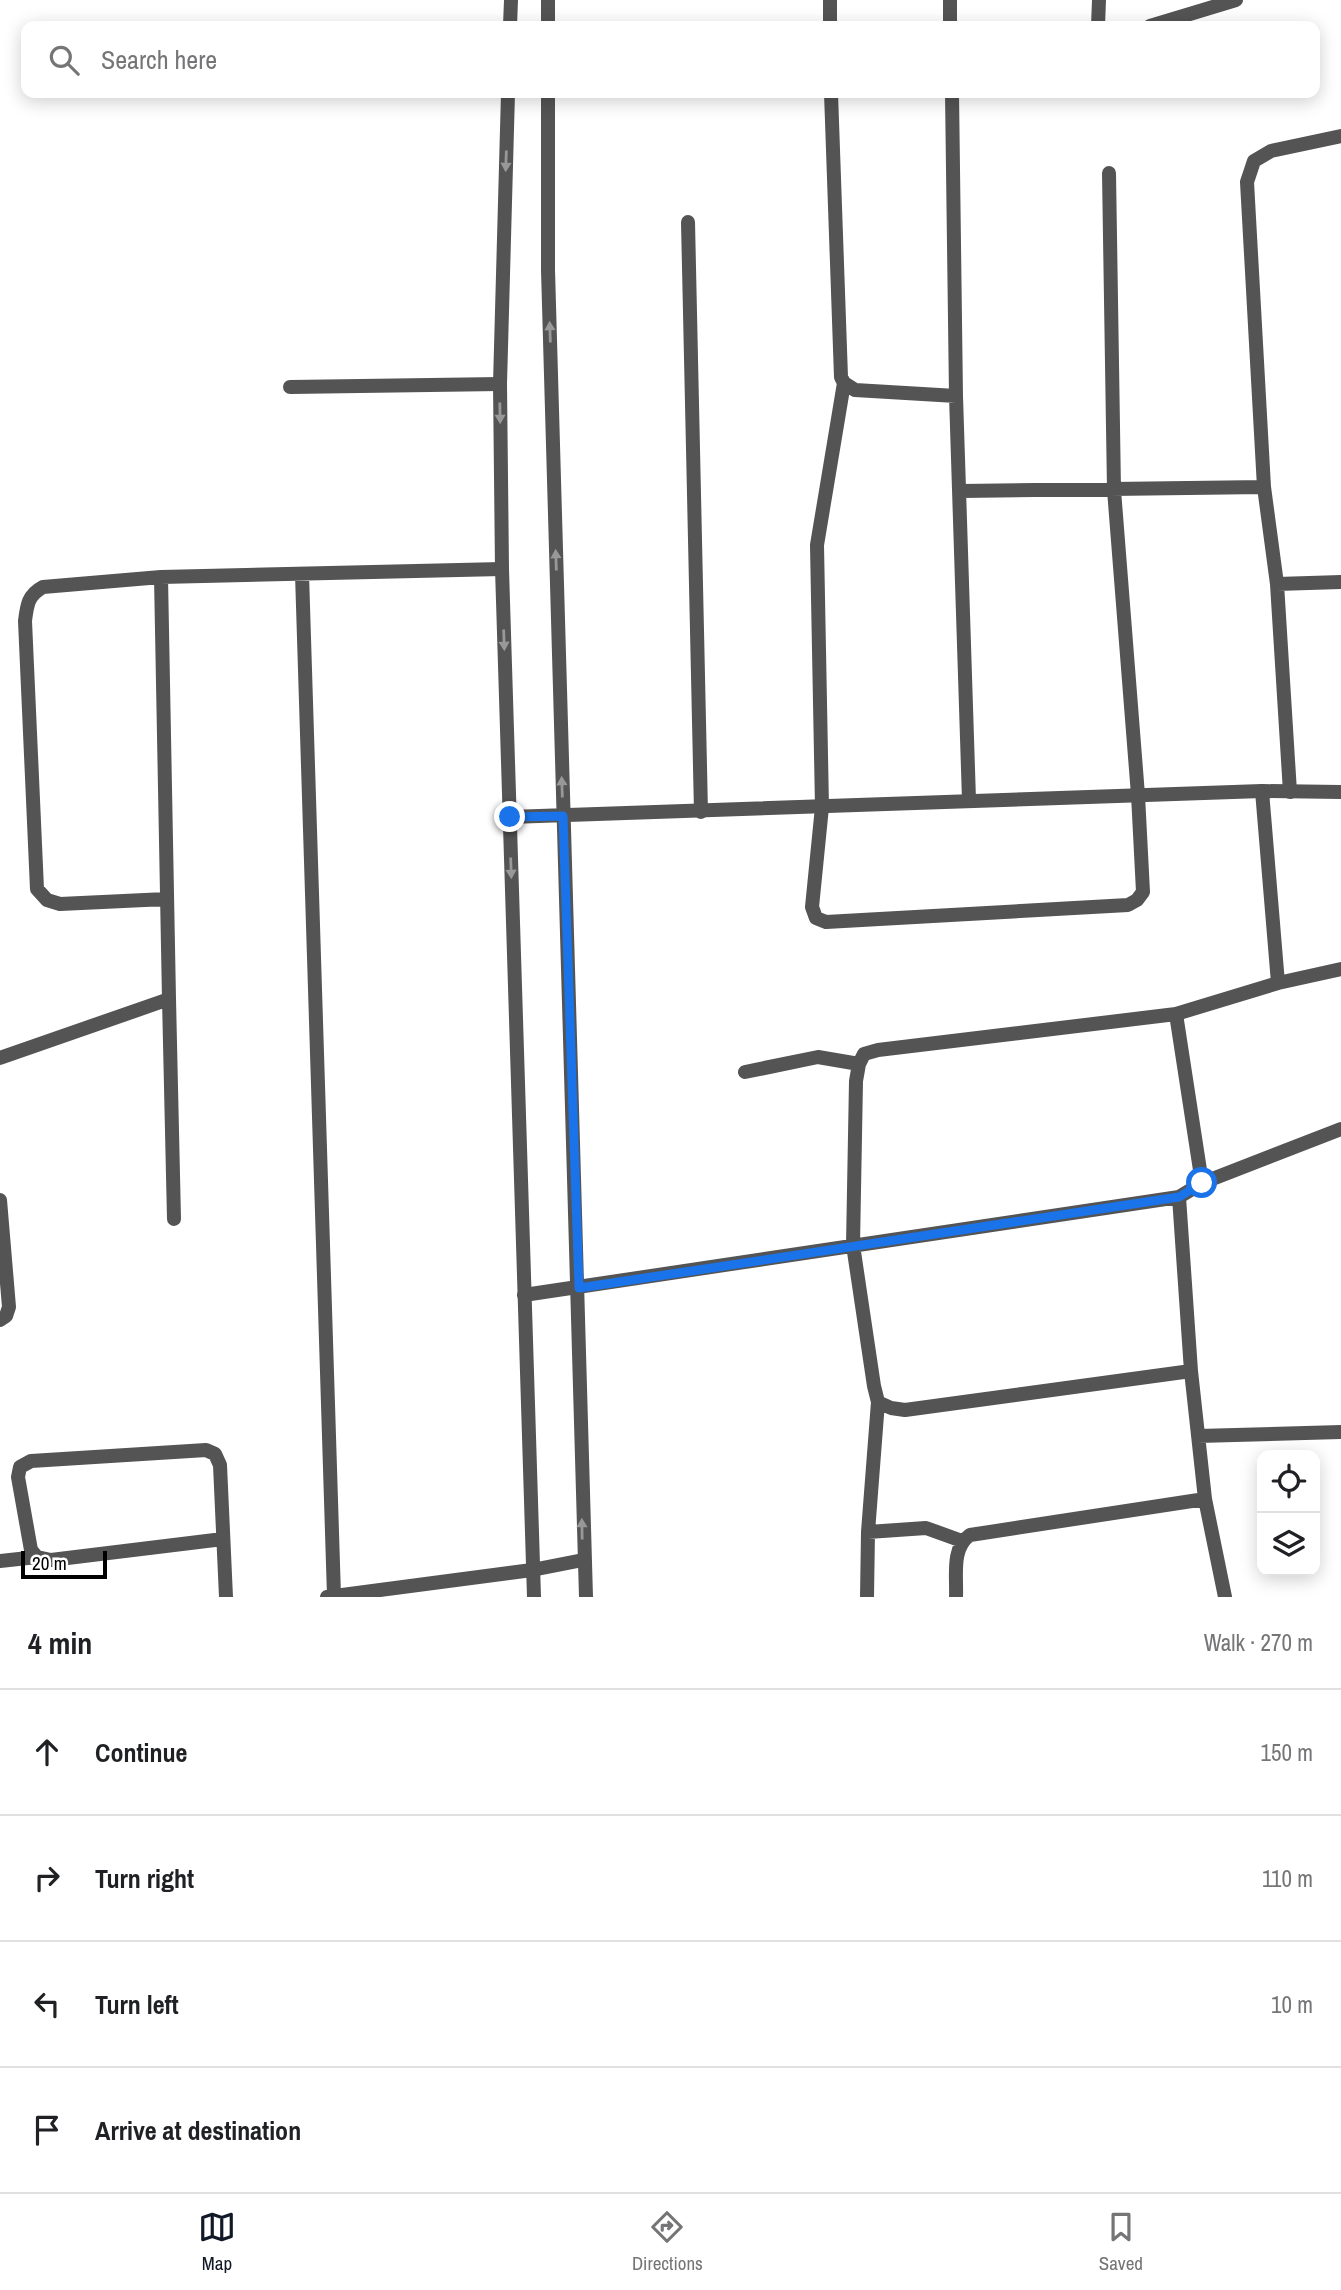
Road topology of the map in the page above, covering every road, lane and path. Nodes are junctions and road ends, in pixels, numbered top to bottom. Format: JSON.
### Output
{"nodes":[{"id":1,"x":511,"y":0,"type":"edge"},
{"id":2,"x":548,"y":0,"type":"edge"},
{"id":3,"x":830,"y":0,"type":"edge"},
{"id":4,"x":950,"y":0,"type":"edge"},
{"id":5,"x":1099,"y":0,"type":"edge"},
{"id":6,"x":1236,"y":0,"type":"edge"},
{"id":7,"x":510,"y":21,"type":"edge"},
{"id":8,"x":548,"y":21,"type":"edge"},
{"id":9,"x":830,"y":21,"type":"edge"},
{"id":10,"x":950,"y":21,"type":"edge"},
{"id":11,"x":1098,"y":21,"type":"edge"},
{"id":12,"x":1167,"y":21,"type":"edge"},
{"id":13,"x":508,"y":98,"type":"edge"},
{"id":14,"x":548,"y":98,"type":"edge"},
{"id":15,"x":831,"y":98,"type":"edge"},
{"id":16,"x":951,"y":98,"type":"edge"},
{"id":17,"x":1341,"y":136,"type":"edge"},
{"id":18,"x":1109,"y":173,"type":"dead end"},
{"id":19,"x":688,"y":222,"type":"dead end"},
{"id":20,"x":844,"y":383,"type":"junction"},
{"id":21,"x":500,"y":384,"type":"junction"},
{"id":22,"x":290,"y":387,"type":"dead end"},
{"id":23,"x":957,"y":396,"type":"junction"},
{"id":24,"x":1264,"y":487,"type":"junction"},
{"id":25,"x":1114,"y":490,"type":"junction"},
{"id":26,"x":961,"y":491,"type":"junction"},
{"id":27,"x":502,"y":569,"type":"junction"},
{"id":28,"x":302,"y":574,"type":"junction"},
{"id":29,"x":161,"y":577,"type":"junction"},
{"id":30,"x":1341,"y":582,"type":"edge"},
{"id":31,"x":1277,"y":584,"type":"junction"},
{"id":32,"x":1262,"y":791,"type":"junction"},
{"id":33,"x":1290,"y":792,"type":"junction"},
{"id":34,"x":1341,"y":792,"type":"edge"},
{"id":35,"x":1138,"y":795,"type":"junction"},
{"id":36,"x":969,"y":800,"type":"junction"},
{"id":37,"x":822,"y":807,"type":"junction"},
{"id":38,"x":701,"y":812,"type":"junction"},
{"id":39,"x":563,"y":816,"type":"junction"},
{"id":40,"x":510,"y":817,"type":"junction"},
{"id":41,"x":166,"y":899,"type":"junction"},
{"id":42,"x":1341,"y":969,"type":"edge"},
{"id":43,"x":1278,"y":983,"type":"junction"},
{"id":44,"x":169,"y":999,"type":"junction"},
{"id":45,"x":1176,"y":1014,"type":"junction"},
{"id":46,"x":0,"y":1058,"type":"edge"},
{"id":47,"x":859,"y":1063,"type":"junction"},
{"id":48,"x":745,"y":1072,"type":"dead end"},
{"id":49,"x":1341,"y":1129,"type":"edge"},
{"id":50,"x":1202,"y":1183,"type":"junction"},
{"id":51,"x":1179,"y":1197,"type":"junction"},
{"id":52,"x":0,"y":1199,"type":"edge"},
{"id":53,"x":174,"y":1219,"type":"dead end"},
{"id":54,"x":853,"y":1245,"type":"junction"},
{"id":55,"x":579,"y":1288,"type":"junction"},
{"id":56,"x":524,"y":1295,"type":"junction"},
{"id":57,"x":0,"y":1320,"type":"edge"},
{"id":58,"x":1191,"y":1371,"type":"junction"},
{"id":59,"x":878,"y":1402,"type":"junction"},
{"id":60,"x":1341,"y":1432,"type":"edge"},
{"id":61,"x":1198,"y":1436,"type":"junction"},
{"id":62,"x":1205,"y":1499,"type":"junction"},
{"id":63,"x":867,"y":1532,"type":"junction"},
{"id":64,"x":223,"y":1539,"type":"junction"},
{"id":65,"x":962,"y":1541,"type":"junction"},
{"id":66,"x":37,"y":1557,"type":"junction"},
{"id":67,"x":583,"y":1560,"type":"junction"},
{"id":68,"x":0,"y":1561,"type":"edge"},
{"id":69,"x":532,"y":1570,"type":"junction"},
{"id":70,"x":334,"y":1596,"type":"edge"},
{"id":71,"x":226,"y":1597,"type":"edge"},
{"id":72,"x":327,"y":1597,"type":"edge"},
{"id":73,"x":534,"y":1597,"type":"edge"},
{"id":74,"x":586,"y":1597,"type":"edge"},
{"id":75,"x":867,"y":1597,"type":"edge"},
{"id":76,"x":956,"y":1597,"type":"edge"},
{"id":77,"x":1225,"y":1597,"type":"edge"}],
"edges":[{"from":1,"to":7,"type":"street"},
{"from":2,"to":8,"type":"street"},
{"from":3,"to":9,"type":"street"},
{"from":4,"to":10,"type":"street"},
{"from":5,"to":11,"type":"street"},
{"from":6,"to":12,"type":"street"},
{"from":13,"to":21,"type":"street","one_way":true},
{"from":39,"to":14,"type":"street","one_way":true},
{"from":15,"to":20,"type":"street"},
{"from":16,"to":23,"type":"street"},
{"from":17,"to":24,"type":"street"},
{"from":18,"to":25,"type":"street"},
{"from":19,"to":38,"type":"street"},
{"from":20,"to":23,"type":"street"},
{"from":20,"to":37,"type":"street"},
{"from":21,"to":22,"type":"street"},
{"from":21,"to":27,"type":"street","one_way":true},
{"from":23,"to":26,"type":"street"},
{"from":24,"to":25,"type":"street"},
{"from":24,"to":31,"type":"street"},
{"from":25,"to":26,"type":"street"},
{"from":25,"to":35,"type":"street"},
{"from":26,"to":36,"type":"street"},
{"from":27,"to":28,"type":"street"},
{"from":27,"to":40,"type":"street","one_way":true},
{"from":28,"to":29,"type":"street"},
{"from":28,"to":70,"type":"street"},
{"from":29,"to":41,"type":"street"},
{"from":29,"to":41,"type":"street"},
{"from":30,"to":31,"type":"street"},
{"from":31,"to":33,"type":"street"},
{"from":32,"to":33,"type":"street"},
{"from":32,"to":35,"type":"street"},
{"from":32,"to":43,"type":"street"},
{"from":33,"to":34,"type":"street"},
{"from":35,"to":36,"type":"street"},
{"from":35,"to":37,"type":"street"},
{"from":36,"to":37,"type":"street"},
{"from":37,"to":38,"type":"street"},
{"from":38,"to":39,"type":"street"},
{"from":39,"to":40,"type":"street"},
{"from":39,"to":55,"type":"street"},
{"from":40,"to":56,"type":"street","one_way":true},
{"from":41,"to":44,"type":"street"},
{"from":42,"to":43,"type":"street"},
{"from":43,"to":45,"type":"street"},
{"from":44,"to":46,"type":"street"},
{"from":44,"to":53,"type":"street"},
{"from":45,"to":47,"type":"street"},
{"from":45,"to":50,"type":"street"},
{"from":47,"to":48,"type":"street"},
{"from":47,"to":54,"type":"street"},
{"from":49,"to":50,"type":"street"},
{"from":50,"to":51,"type":"street"},
{"from":51,"to":54,"type":"street"},
{"from":51,"to":58,"type":"street"},
{"from":52,"to":57,"type":"street"},
{"from":54,"to":55,"type":"street"},
{"from":54,"to":59,"type":"street"},
{"from":55,"to":56,"type":"street"},
{"from":67,"to":55,"type":"street","one_way":true},
{"from":56,"to":69,"type":"street"},
{"from":58,"to":59,"type":"street"},
{"from":58,"to":61,"type":"street"},
{"from":59,"to":63,"type":"street"},
{"from":60,"to":61,"type":"street"},
{"from":61,"to":62,"type":"street"},
{"from":62,"to":65,"type":"street"},
{"from":62,"to":77,"type":"street"},
{"from":63,"to":65,"type":"street"},
{"from":63,"to":75,"type":"street"},
{"from":64,"to":66,"type":"street"},
{"from":64,"to":66,"type":"street"},
{"from":64,"to":71,"type":"street"},
{"from":65,"to":76,"type":"street"},
{"from":66,"to":68,"type":"street"},
{"from":67,"to":69,"type":"street"},
{"from":67,"to":74,"type":"street"},
{"from":69,"to":70,"type":"street"},
{"from":69,"to":73,"type":"street"},
{"from":70,"to":72,"type":"street"}]}
